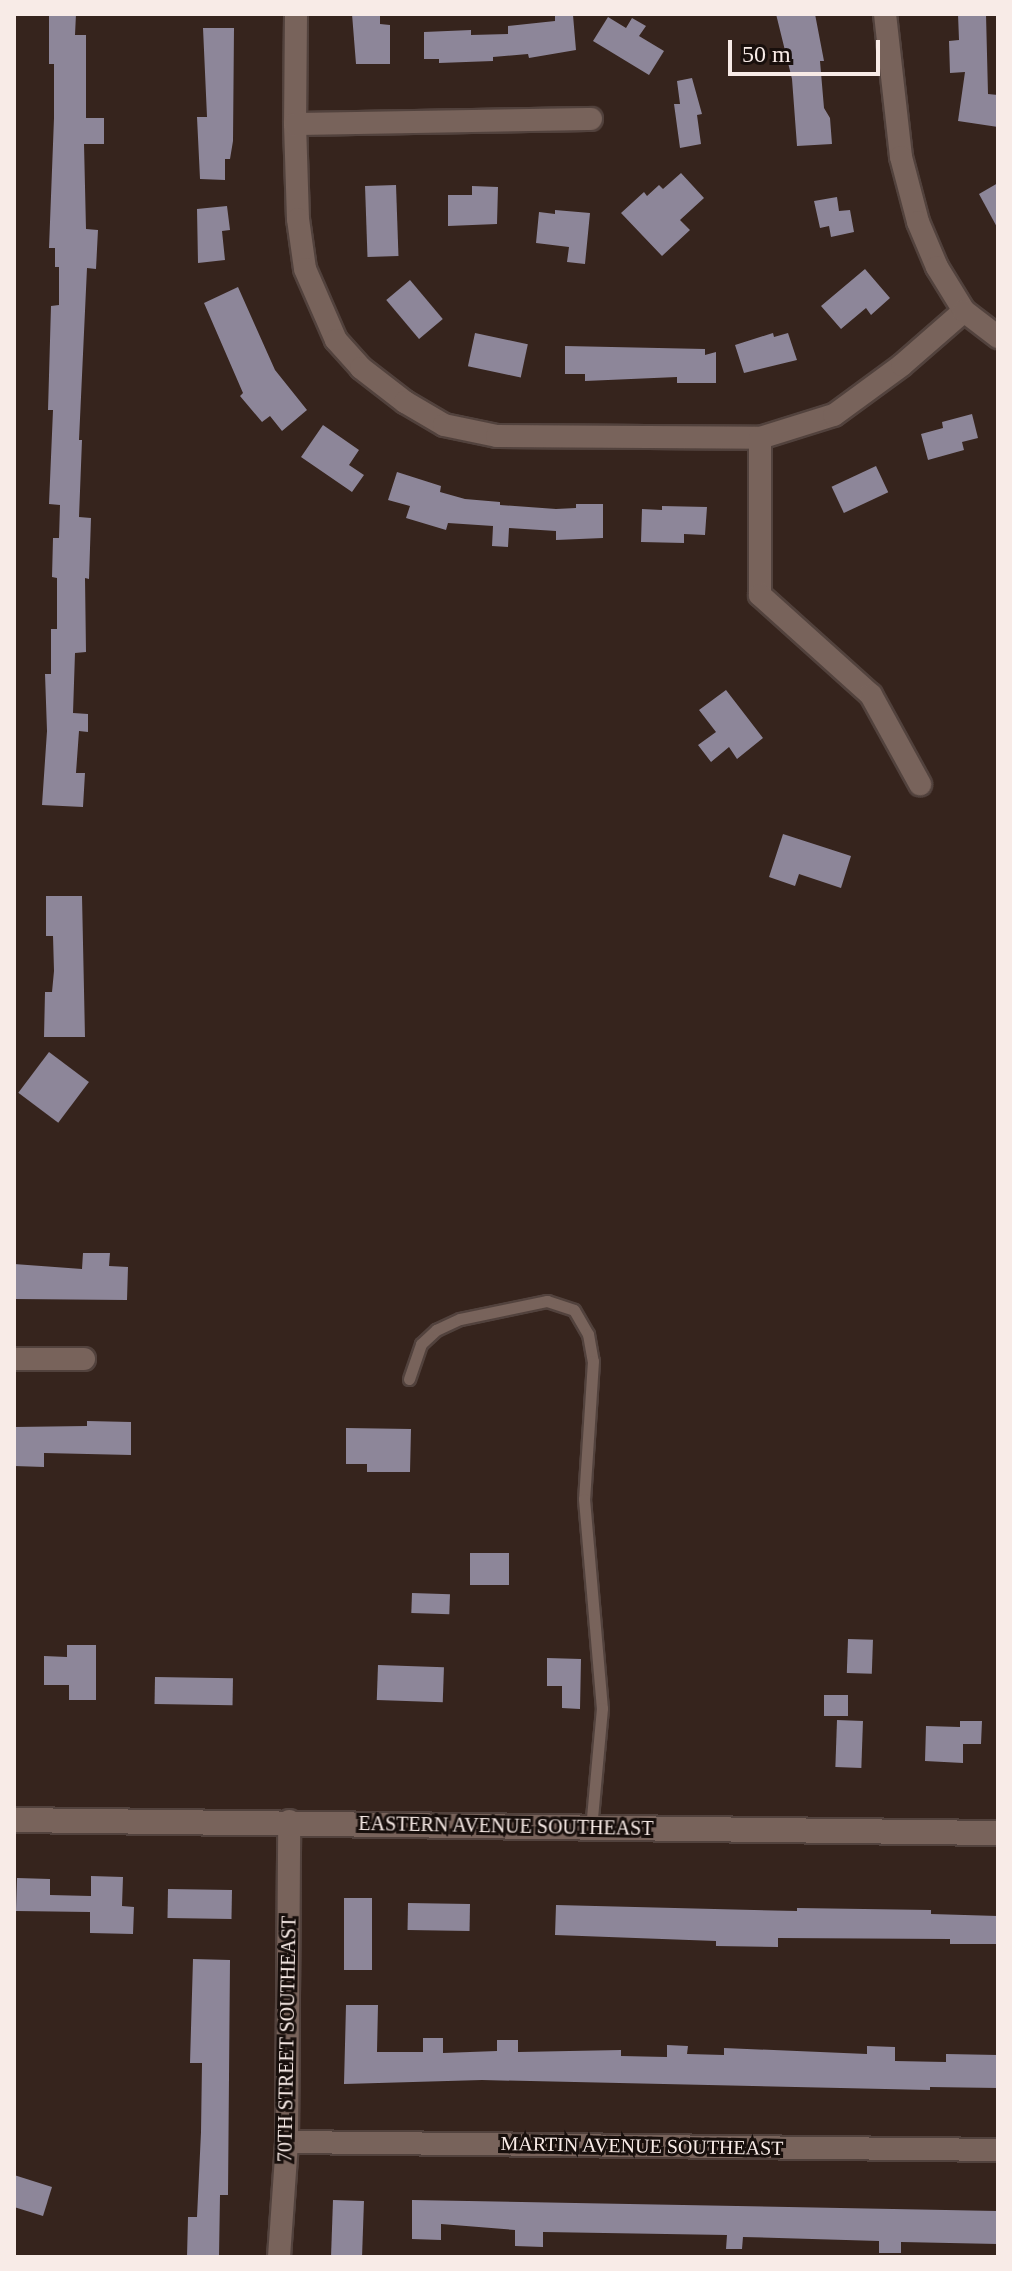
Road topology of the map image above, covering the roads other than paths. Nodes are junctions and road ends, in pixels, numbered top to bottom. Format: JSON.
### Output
{"nodes":[{"id":1,"x":296,"y":14,"type":"edge"},
{"id":2,"x":885,"y":14,"type":"edge"},
{"id":3,"x":591,"y":119,"type":"dead end"},
{"id":4,"x":295,"y":124,"type":"junction"},
{"id":5,"x":964,"y":311,"type":"junction"},
{"id":6,"x":998,"y":337,"type":"edge"},
{"id":7,"x":760,"y":438,"type":"junction"},
{"id":8,"x":920,"y":784,"type":"dead end"},
{"id":9,"x":14,"y":1359,"type":"edge"},
{"id":10,"x":84,"y":1359,"type":"dead end"},
{"id":11,"x":409,"y":1379,"type":"dead end"},
{"id":12,"x":14,"y":1820,"type":"edge"},
{"id":13,"x":289,"y":1821,"type":"junction"},
{"id":14,"x":591,"y":1828,"type":"junction"},
{"id":15,"x":998,"y":1833,"type":"edge"},
{"id":16,"x":287,"y":2142,"type":"junction"},
{"id":17,"x":998,"y":2150,"type":"edge"},
{"id":18,"x":279,"y":2257,"type":"edge"}],
"edges":[{"from":1,"to":4,"type":"street"},
{"from":2,"to":5,"type":"street"},
{"from":3,"to":4,"type":"street"},
{"from":4,"to":7,"type":"street"},
{"from":5,"to":6,"type":"street"},
{"from":5,"to":7,"type":"street"},
{"from":7,"to":8,"type":"street"},
{"from":9,"to":10,"type":"street"},
{"from":11,"to":14,"type":"lane"},
{"from":12,"to":13,"type":"street","name":"EASTERN AVENUE SOUTHEAST"},
{"from":13,"to":14,"type":"street","name":"EASTERN AVENUE SOUTHEAST"},
{"from":13,"to":16,"type":"street","name":"70TH STREET SOUTHEAST"},
{"from":14,"to":15,"type":"street","name":"EASTERN AVENUE SOUTHEAST"},
{"from":16,"to":17,"type":"street","name":"MARTIN AVENUE SOUTHEAST"},
{"from":16,"to":18,"type":"street","name":"70TH STREET SOUTHEAST"}]}
